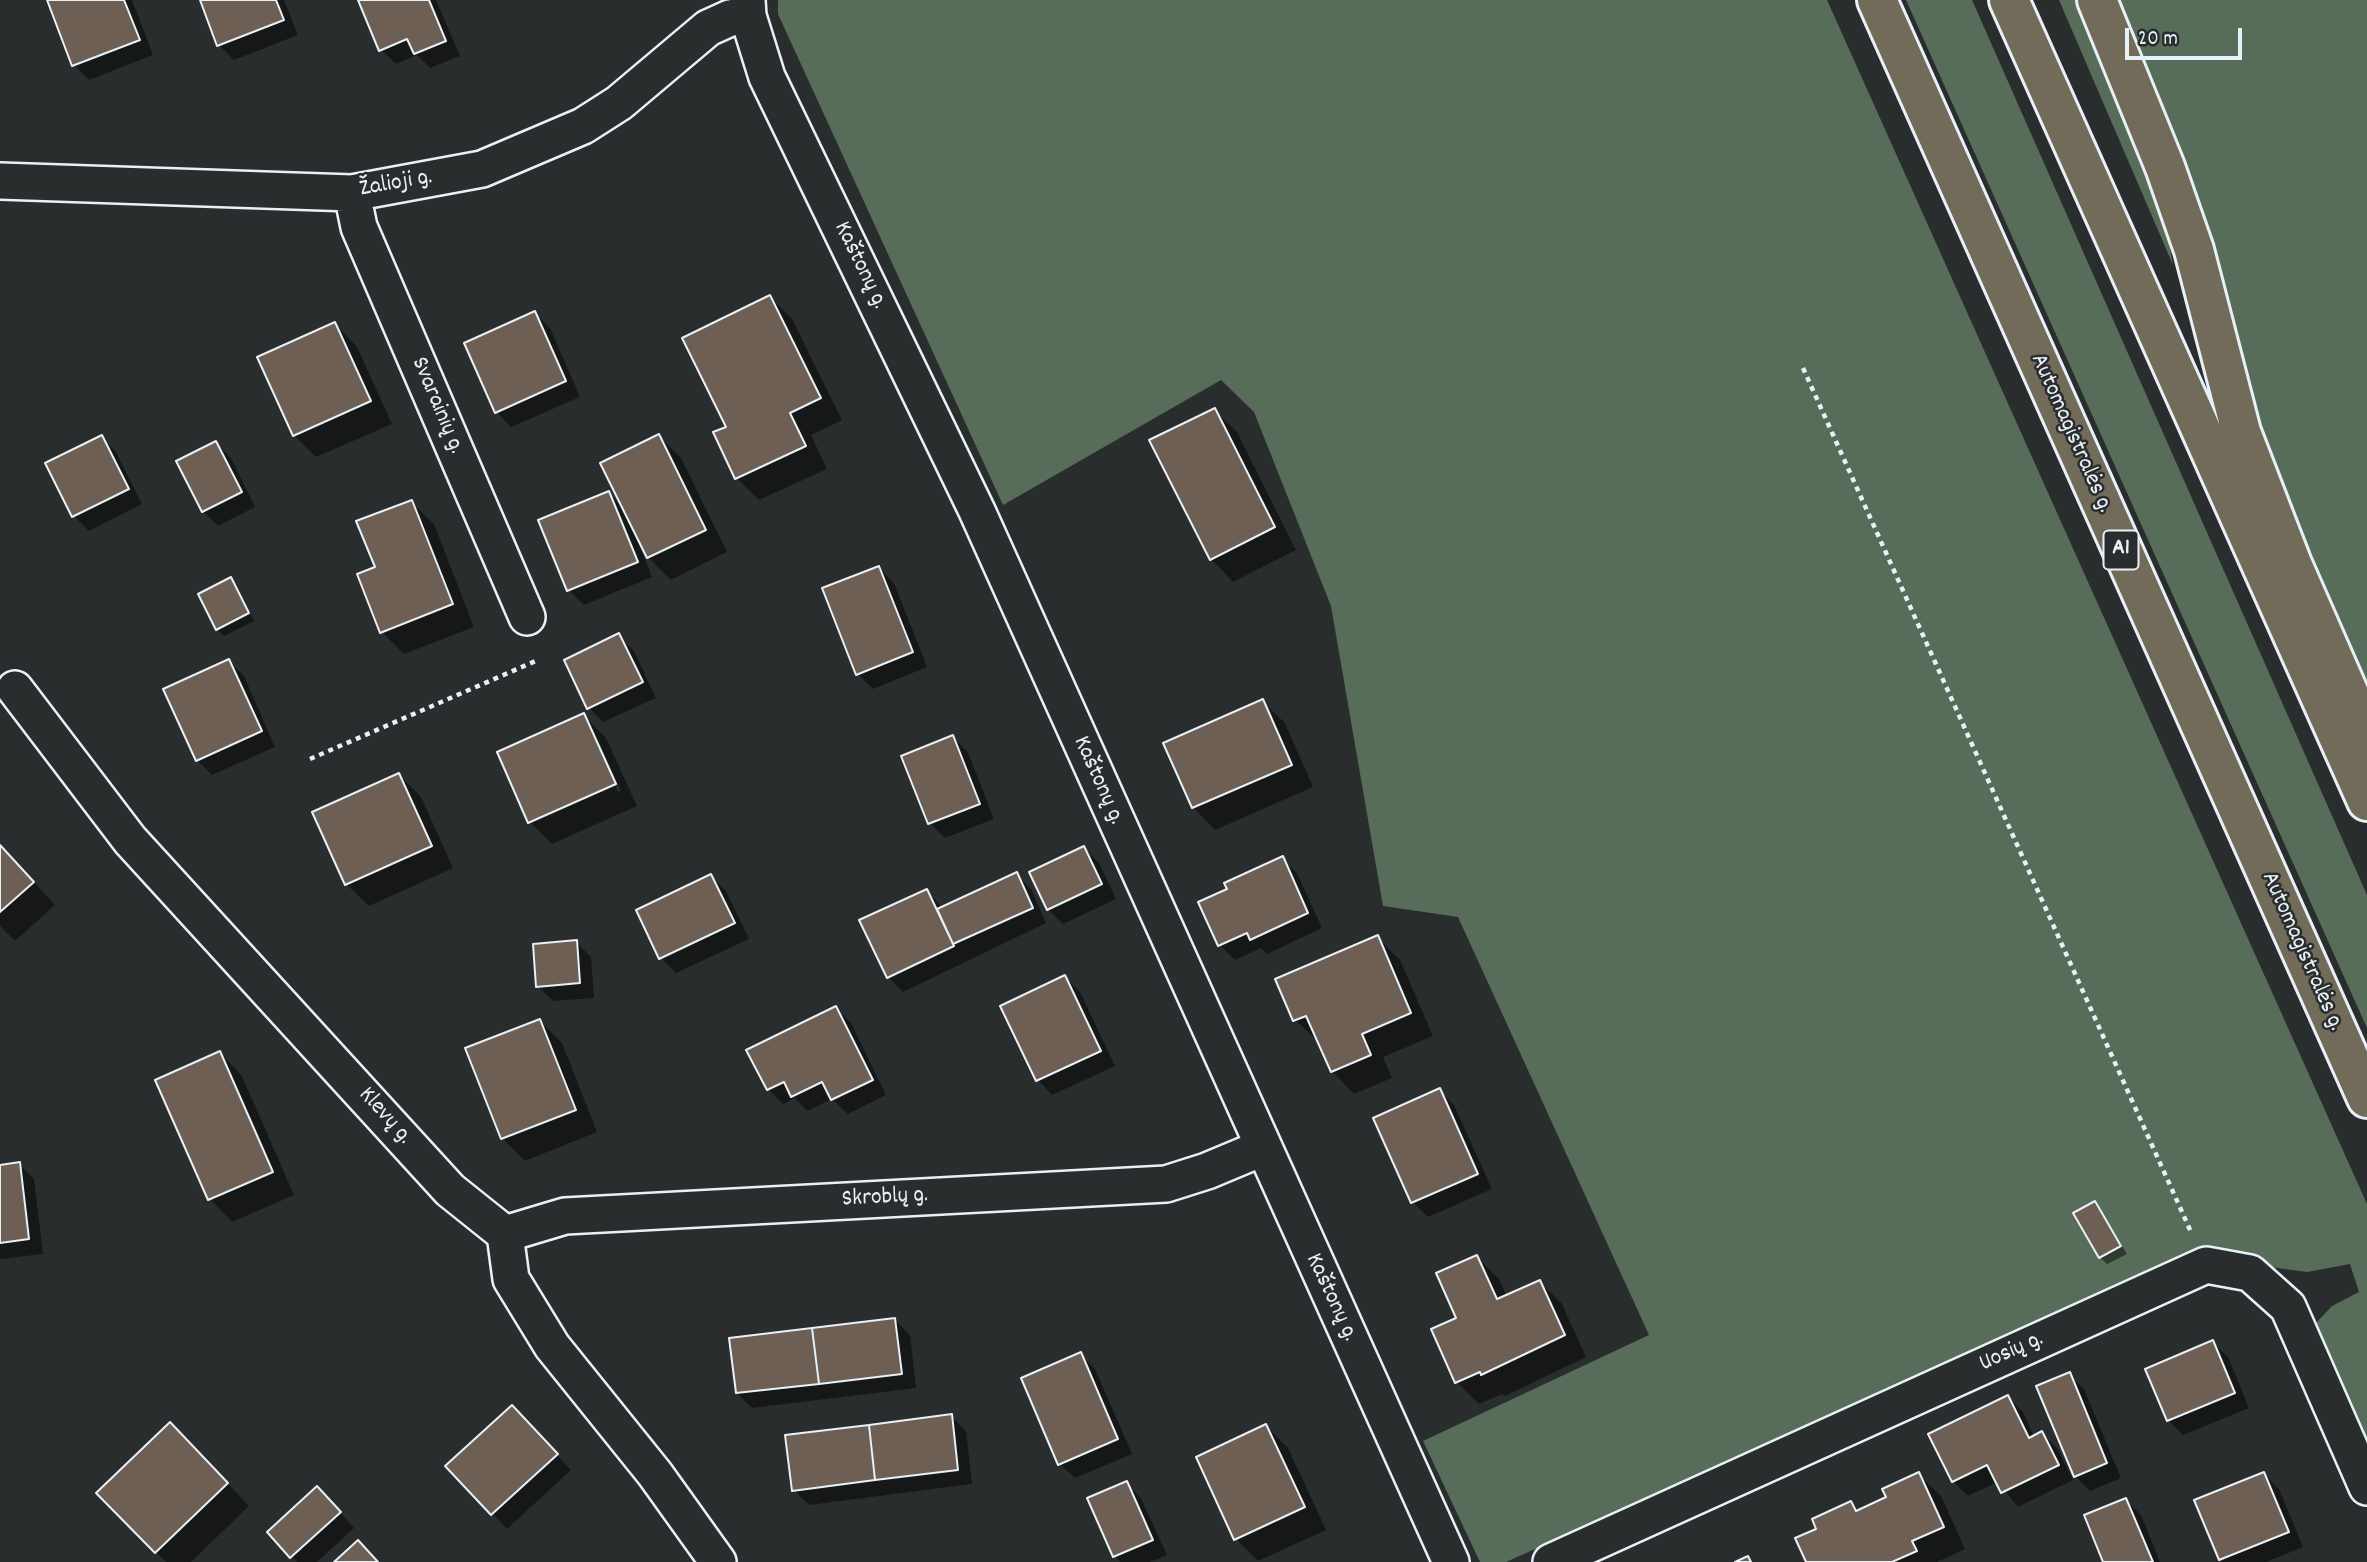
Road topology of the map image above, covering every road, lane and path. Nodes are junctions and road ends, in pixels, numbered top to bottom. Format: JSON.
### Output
{"nodes":[{"id":1,"x":1877,"y":0,"type":"edge"},
{"id":2,"x":2009,"y":0,"type":"edge"},
{"id":3,"x":2097,"y":0,"type":"edge"},
{"id":4,"x":748,"y":8,"type":"edge"},
{"id":5,"x":0,"y":181,"type":"edge"},
{"id":6,"x":352,"y":194,"type":"junction"},
{"id":7,"x":1803,"y":368,"type":"dead end"},
{"id":8,"x":527,"y":617,"type":"dead end"},
{"id":9,"x":537,"y":660,"type":"dead end"},
{"id":10,"x":15,"y":689,"type":"dead end"},
{"id":11,"x":2367,"y":735,"type":"edge"},
{"id":12,"x":310,"y":760,"type":"dead end"},
{"id":13,"x":2367,"y":801,"type":"edge"},
{"id":14,"x":2367,"y":1098,"type":"edge"},
{"id":15,"x":1262,"y":1148,"type":"junction"},
{"id":16,"x":505,"y":1234,"type":"junction"},
{"id":17,"x":2206,"y":1265,"type":"junction"},
{"id":18,"x":2367,"y":1487,"type":"edge"},
{"id":19,"x":718,"y":1562,"type":"edge"},
{"id":20,"x":1451,"y":1562,"type":"edge"},
{"id":21,"x":1551,"y":1562,"type":"edge"}],
"edges":[{"from":1,"to":14,"type":"highway","name":"Automagistralės g.","number":"A1"},
{"from":2,"to":13,"type":"highway"},
{"from":3,"to":11,"type":"highway"},
{"from":4,"to":6,"type":"street","name":"Žalioji g."},
{"from":4,"to":15,"type":"street","name":"Kaštonų g."},
{"from":5,"to":6,"type":"street","name":"Žalioji g."},
{"from":6,"to":8,"type":"street","name":"Svarainių g."},
{"from":7,"to":17,"type":"path"},
{"from":9,"to":12,"type":"path"},
{"from":10,"to":16,"type":"street","name":"Klevų g."},
{"from":15,"to":16,"type":"street","name":"Skroblų g."},
{"from":15,"to":20,"type":"street","name":"Kaštonų g."},
{"from":16,"to":19,"type":"street"},
{"from":17,"to":18,"type":"street"},
{"from":17,"to":21,"type":"street","name":"Uosių g."}]}
